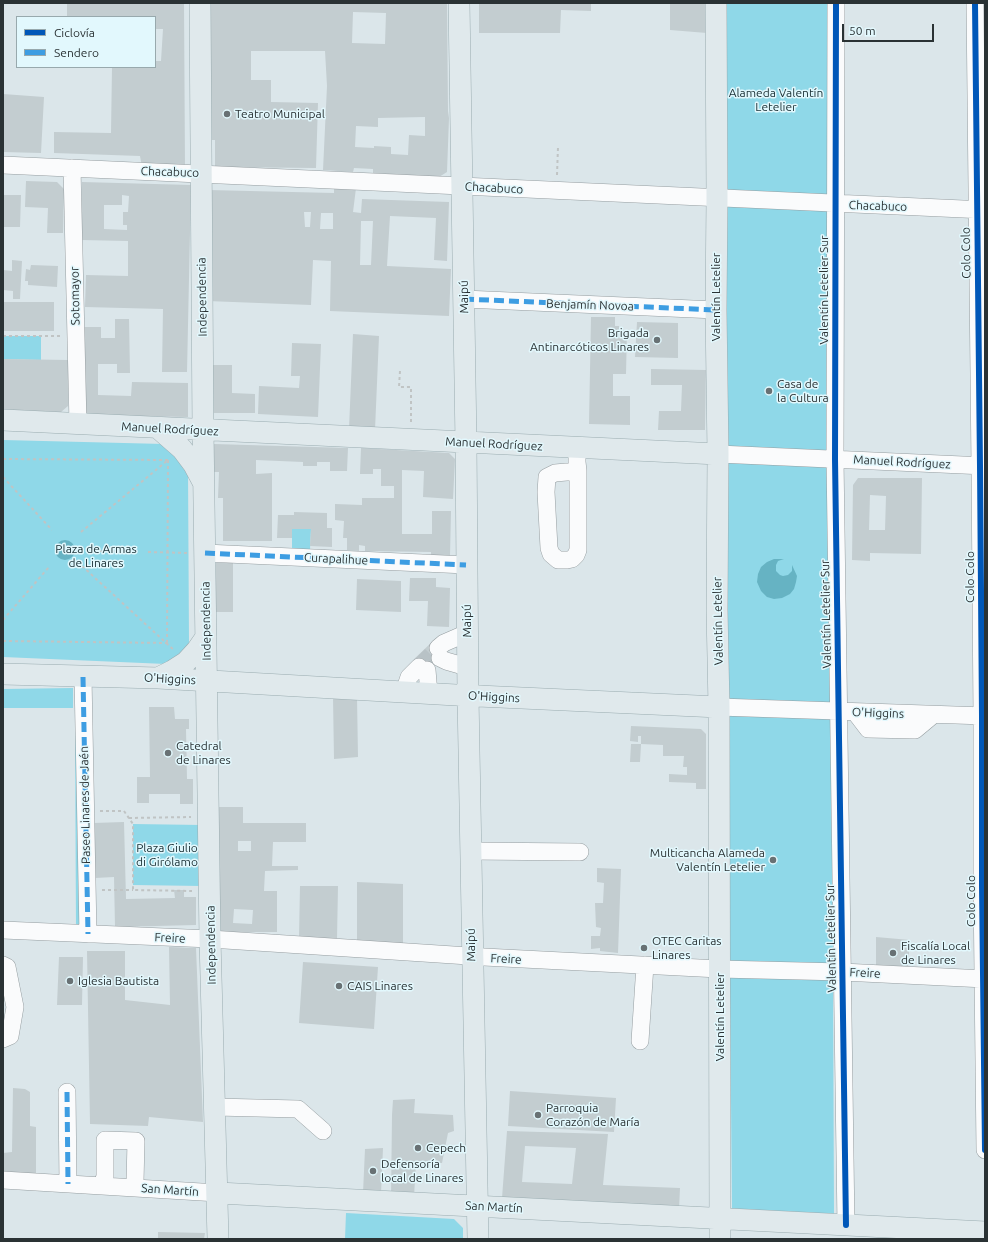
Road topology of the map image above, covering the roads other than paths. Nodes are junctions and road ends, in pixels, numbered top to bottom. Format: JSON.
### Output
{"nodes":[{"id":1,"x":200,"y":3,"type":"edge"},
{"id":2,"x":459,"y":3,"type":"edge"},
{"id":3,"x":716,"y":3,"type":"edge"},
{"id":4,"x":836,"y":3,"type":"edge"},
{"id":5,"x":975,"y":3,"type":"edge"},
{"id":6,"x":980,"y":139,"type":"edge"},
{"id":7,"x":3,"y":165,"type":"edge"},
{"id":8,"x":72,"y":168,"type":"junction"},
{"id":9,"x":201,"y":174,"type":"junction"},
{"id":10,"x":462,"y":186,"type":"junction"},
{"id":11,"x":717,"y":198,"type":"junction"},
{"id":12,"x":836,"y":204,"type":"junction"},
{"id":13,"x":981,"y":210,"type":"edge"},
{"id":14,"x":464,"y":299,"type":"junction"},
{"id":15,"x":716,"y":310,"type":"junction"},
{"id":16,"x":6,"y":422,"type":"edge"},
{"id":17,"x":78,"y":424,"type":"junction"},
{"id":18,"x":158,"y":428,"type":"junction"},
{"id":19,"x":203,"y":430,"type":"junction"},
{"id":20,"x":466,"y":443,"type":"junction"},
{"id":21,"x":577,"y":448,"type":"junction"},
{"id":22,"x":718,"y":454,"type":"junction"},
{"id":23,"x":835,"y":459,"type":"junction"},
{"id":24,"x":983,"y":466,"type":"edge"},
{"id":25,"x":578,"y":471,"type":"junction"},
{"id":26,"x":204,"y":483,"type":"junction"},
{"id":27,"x":205,"y":553,"type":"junction"},
{"id":28,"x":466,"y":565,"type":"junction"},
{"id":29,"x":467,"y":633,"type":"junction"},
{"id":30,"x":206,"y":637,"type":"junction"},
{"id":31,"x":467,"y":667,"type":"junction"},
{"id":32,"x":4,"y":674,"type":"edge"},
{"id":33,"x":83,"y":677,"type":"junction"},
{"id":34,"x":158,"y":678,"type":"junction"},
{"id":35,"x":207,"y":681,"type":"junction"},
{"id":36,"x":404,"y":692,"type":"junction"},
{"id":37,"x":429,"y":694,"type":"junction"},
{"id":38,"x":468,"y":696,"type":"junction"},
{"id":39,"x":719,"y":707,"type":"junction"},
{"id":40,"x":846,"y":712,"type":"junction"},
{"id":41,"x":984,"y":716,"type":"edge"},
{"id":42,"x":983,"y":815,"type":"edge"},
{"id":43,"x":470,"y":851,"type":"junction"},
{"id":44,"x":580,"y":852,"type":"dead end"},
{"id":45,"x":983,"y":885,"type":"edge"},
{"id":46,"x":3,"y":930,"type":"edge"},
{"id":47,"x":88,"y":934,"type":"junction"},
{"id":48,"x":210,"y":939,"type":"junction"},
{"id":49,"x":472,"y":957,"type":"junction"},
{"id":50,"x":3,"y":964,"type":"edge"},
{"id":51,"x":645,"y":965,"type":"junction"},
{"id":52,"x":720,"y":969,"type":"junction"},
{"id":53,"x":842,"y":972,"type":"junction"},
{"id":54,"x":984,"y":979,"type":"edge"},
{"id":55,"x":3,"y":1038,"type":"edge"},
{"id":56,"x":640,"y":1042,"type":"dead end"},
{"id":57,"x":67,"y":1092,"type":"dead end"},
{"id":58,"x":215,"y":1107,"type":"junction"},
{"id":59,"x":323,"y":1131,"type":"dead end"},
{"id":60,"x":985,"y":1150,"type":"edge"},
{"id":61,"x":3,"y":1180,"type":"edge"},
{"id":62,"x":68,"y":1184,"type":"junction"},
{"id":63,"x":102,"y":1186,"type":"junction"},
{"id":64,"x":137,"y":1188,"type":"junction"},
{"id":65,"x":218,"y":1193,"type":"junction"},
{"id":66,"x":478,"y":1206,"type":"junction"},
{"id":67,"x":720,"y":1218,"type":"junction"},
{"id":68,"x":846,"y":1225,"type":"junction"},
{"id":69,"x":985,"y":1232,"type":"edge"},
{"id":70,"x":218,"y":1239,"type":"edge"},
{"id":71,"x":478,"y":1239,"type":"edge"},
{"id":72,"x":720,"y":1239,"type":"edge"}],
"edges":[{"from":1,"to":9,"type":"main road","name":"Independencia"},
{"from":2,"to":10,"type":"main road","name":"Maipú"},
{"from":3,"to":11,"type":"main road","name":"Valentín Letelier"},
{"from":4,"to":12,"type":"street","name":"Valentín Letelier Sur"},
{"from":5,"to":6,"type":"street","name":"Colo Colo"},
{"from":6,"to":13,"type":"street","name":"Colo Colo"},
{"from":7,"to":8,"type":"street","name":"Chacabuco"},
{"from":8,"to":9,"type":"street","name":"Chacabuco"},
{"from":8,"to":17,"type":"street","name":"Sotomayor"},
{"from":9,"to":10,"type":"street","name":"Chacabuco"},
{"from":9,"to":19,"type":"main road","name":"Independencia"},
{"from":10,"to":11,"type":"street","name":"Chacabuco"},
{"from":10,"to":14,"type":"main road","name":"Maipú"},
{"from":11,"to":12,"type":"street","name":"Chacabuco"},
{"from":11,"to":15,"type":"main road","name":"Valentín Letelier"},
{"from":12,"to":13,"type":"street","name":"Chacabuco"},
{"from":12,"to":23,"type":"street","name":"Valentín Letelier Sur"},
{"from":13,"to":24,"type":"street","name":"Colo Colo"},
{"from":14,"to":15,"type":"street","name":"Benjamín Novoa"},
{"from":14,"to":20,"type":"main road","name":"Maipú"},
{"from":15,"to":22,"type":"main road","name":"Valentín Letelier"},
{"from":16,"to":17,"type":"main road","name":"Manuel Rodríguez"},
{"from":17,"to":18,"type":"main road","name":"Manuel Rodríguez"},
{"from":18,"to":19,"type":"main road","name":"Manuel Rodríguez"},
{"from":18,"to":26,"type":"main road"},
{"from":19,"to":20,"type":"main road","name":"Manuel Rodríguez"},
{"from":19,"to":26,"type":"main road","name":"Independencia"},
{"from":20,"to":21,"type":"main road","name":"Manuel Rodríguez"},
{"from":20,"to":28,"type":"main road","name":"Maipú"},
{"from":21,"to":22,"type":"main road","name":"Manuel Rodríguez"},
{"from":21,"to":25,"type":"street"},
{"from":22,"to":23,"type":"street","name":"Manuel Rodríguez"},
{"from":22,"to":39,"type":"main road","name":"Valentín Letelier"},
{"from":23,"to":24,"type":"street","name":"Manuel Rodríguez"},
{"from":23,"to":40,"type":"street","name":"Valentín Letelier Sur"},
{"from":24,"to":41,"type":"street","name":"Colo Colo"},
{"from":25,"to":25,"type":"street"},
{"from":26,"to":27,"type":"main road","name":"Independencia"},
{"from":27,"to":28,"type":"street","name":"Curapalihue"},
{"from":27,"to":30,"type":"main road","name":"Independencia"},
{"from":28,"to":29,"type":"main road","name":"Maipú"},
{"from":29,"to":31,"type":"main road","name":"Maipú"},
{"from":29,"to":31,"type":"street"},
{"from":30,"to":34,"type":"main road"},
{"from":30,"to":35,"type":"main road","name":"Independencia"},
{"from":31,"to":38,"type":"main road","name":"Maipú"},
{"from":32,"to":33,"type":"main road","name":"O'Higgins"},
{"from":33,"to":34,"type":"main road","name":"O'Higgins"},
{"from":33,"to":47,"type":"street","name":"Paseo Linares de Jaén"},
{"from":34,"to":35,"type":"main road","name":"O'Higgins"},
{"from":35,"to":36,"type":"main road","name":"O'Higgins"},
{"from":35,"to":48,"type":"main road","name":"Independencia"},
{"from":36,"to":37,"type":"main road","name":"O'Higgins"},
{"from":36,"to":37,"type":"street"},
{"from":37,"to":38,"type":"main road","name":"O'Higgins"},
{"from":38,"to":39,"type":"main road","name":"O'Higgins"},
{"from":38,"to":43,"type":"main road","name":"Maipú"},
{"from":39,"to":40,"type":"street","name":"O'Higgins"},
{"from":39,"to":52,"type":"main road","name":"Valentín Letelier"},
{"from":40,"to":41,"type":"street","name":"O'Higgins"},
{"from":40,"to":53,"type":"street","name":"Valentín Letelier Sur"},
{"from":41,"to":42,"type":"street","name":"Colo Colo"},
{"from":42,"to":45,"type":"street","name":"Colo Colo"},
{"from":43,"to":44,"type":"street"},
{"from":43,"to":49,"type":"main road","name":"Maipú"},
{"from":45,"to":54,"type":"street","name":"Colo Colo"},
{"from":46,"to":47,"type":"street","name":"Freire"},
{"from":47,"to":48,"type":"street","name":"Freire"},
{"from":48,"to":49,"type":"street","name":"Freire"},
{"from":48,"to":58,"type":"main road","name":"Independencia"},
{"from":49,"to":51,"type":"street","name":"Freire"},
{"from":49,"to":66,"type":"main road","name":"Maipú"},
{"from":50,"to":55,"type":"street"},
{"from":51,"to":52,"type":"street","name":"Freire"},
{"from":51,"to":56,"type":"street"},
{"from":52,"to":53,"type":"street","name":"Freire"},
{"from":52,"to":67,"type":"main road","name":"Valentín Letelier"},
{"from":53,"to":54,"type":"street","name":"Freire"},
{"from":53,"to":68,"type":"street","name":"Valentín Letelier Sur"},
{"from":54,"to":60,"type":"street","name":"Colo Colo"},
{"from":57,"to":62,"type":"street"},
{"from":58,"to":59,"type":"street"},
{"from":58,"to":65,"type":"main road","name":"Independencia"},
{"from":61,"to":62,"type":"street","name":"San Martín"},
{"from":62,"to":63,"type":"street","name":"San Martín"},
{"from":63,"to":64,"type":"street","name":"San Martín"},
{"from":63,"to":64,"type":"street"},
{"from":64,"to":65,"type":"street","name":"San Martín"},
{"from":65,"to":66,"type":"main road","name":"San Martín"},
{"from":65,"to":70,"type":"main road","name":"Independencia"},
{"from":66,"to":67,"type":"main road","name":"San Martín"},
{"from":66,"to":71,"type":"main road","name":"Maipú"},
{"from":67,"to":68,"type":"main road","name":"San Martín"},
{"from":67,"to":72,"type":"main road","name":"Valentín Letelier"},
{"from":68,"to":69,"type":"main road","name":"San Martín"}]}
